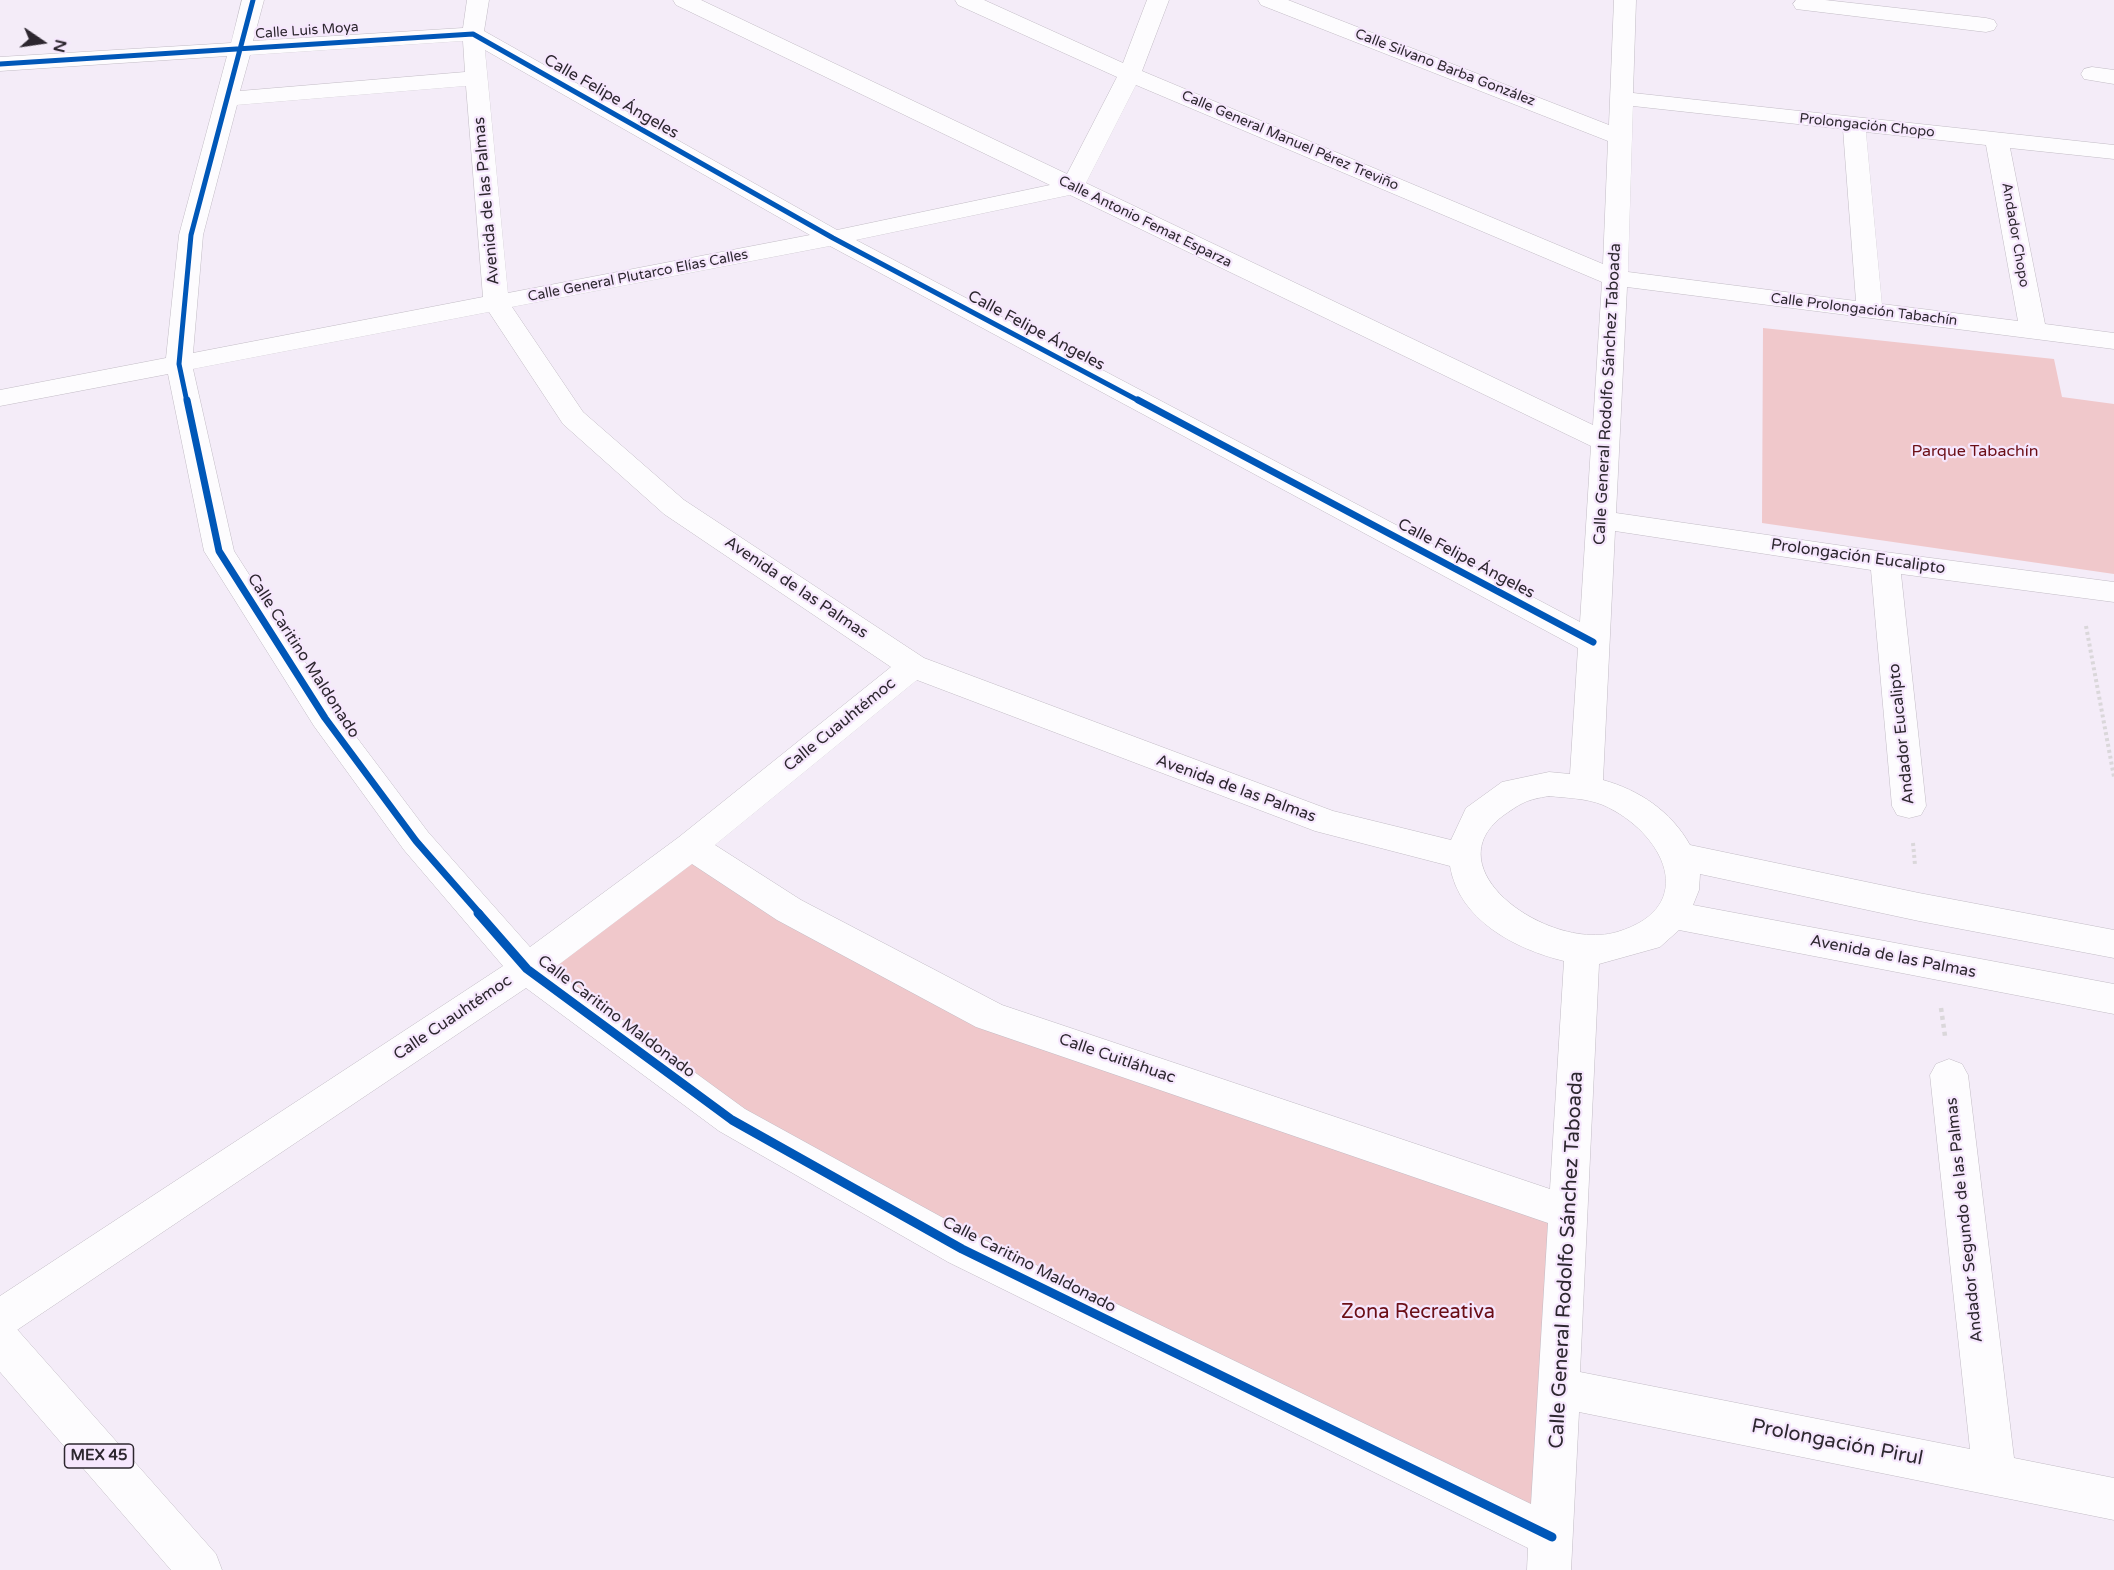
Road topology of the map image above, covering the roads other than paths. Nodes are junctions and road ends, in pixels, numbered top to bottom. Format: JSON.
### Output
{"nodes":[{"id":1,"x":253,"y":0,"type":"edge"},
{"id":2,"x":478,"y":0,"type":"edge"},
{"id":3,"x":684,"y":0,"type":"edge"},
{"id":4,"x":966,"y":0,"type":"edge"},
{"id":5,"x":1158,"y":0,"type":"edge"},
{"id":6,"x":1269,"y":0,"type":"edge"},
{"id":7,"x":1625,"y":0,"type":"edge"},
{"id":8,"x":1804,"y":4,"type":"dead end"},
{"id":9,"x":1870,"y":6,"type":"edge"},
{"id":10,"x":1986,"y":24,"type":"dead end"},
{"id":11,"x":473,"y":34,"type":"junction"},
{"id":12,"x":238,"y":49,"type":"junction"},
{"id":13,"x":0,"y":64,"type":"edge"},
{"id":14,"x":1130,"y":74,"type":"junction"},
{"id":15,"x":477,"y":78,"type":"junction"},
{"id":16,"x":1620,"y":98,"type":"junction"},
{"id":17,"x":227,"y":99,"type":"junction"},
{"id":18,"x":1854,"y":125,"type":"junction"},
{"id":19,"x":1620,"y":136,"type":"junction"},
{"id":20,"x":1997,"y":140,"type":"junction"},
{"id":21,"x":2114,"y":152,"type":"edge"},
{"id":22,"x":1072,"y":187,"type":"junction"},
{"id":23,"x":833,"y":238,"type":"junction"},
{"id":24,"x":1615,"y":278,"type":"junction"},
{"id":25,"x":496,"y":303,"type":"junction"},
{"id":26,"x":1870,"y":311,"type":"junction"},
{"id":27,"x":2033,"y":331,"type":"junction"},
{"id":28,"x":2114,"y":341,"type":"edge"},
{"id":29,"x":179,"y":363,"type":"junction"},
{"id":30,"x":0,"y":398,"type":"edge"},
{"id":31,"x":1606,"y":441,"type":"junction"},
{"id":32,"x":1602,"y":520,"type":"junction"},
{"id":33,"x":1884,"y":562,"type":"junction"},
{"id":34,"x":2114,"y":592,"type":"edge"},
{"id":35,"x":1593,"y":642,"type":"junction"},
{"id":36,"x":913,"y":666,"type":"junction"},
{"id":37,"x":1586,"y":787,"type":"junction"},
{"id":38,"x":1909,"y":806,"type":"road end"},
{"id":39,"x":691,"y":846,"type":"junction"},
{"id":40,"x":1464,"y":856,"type":"junction"},
{"id":41,"x":1680,"y":856,"type":"junction"},
{"id":42,"x":1672,"y":915,"type":"junction"},
{"id":43,"x":2114,"y":944,"type":"edge"},
{"id":44,"x":1582,"y":951,"type":"junction"},
{"id":45,"x":527,"y":969,"type":"junction"},
{"id":46,"x":2114,"y":999,"type":"edge"},
{"id":47,"x":1949,"y":1075,"type":"road end"},
{"id":48,"x":1569,"y":1213,"type":"junction"},
{"id":49,"x":0,"y":1319,"type":"edge"},
{"id":50,"x":0,"y":1341,"type":"edge"},
{"id":51,"x":1560,"y":1388,"type":"junction"},
{"id":52,"x":1994,"y":1475,"type":"junction"},
{"id":53,"x":2114,"y":1499,"type":"edge"},
{"id":54,"x":1551,"y":1554,"type":"edge"},
{"id":55,"x":200,"y":1570,"type":"edge"}],
"edges":[{"from":1,"to":12,"type":"street","name":"Calle Caritino Maldonado"},
{"from":2,"to":11,"type":"street","name":"Avenida de las Palmas"},
{"from":3,"to":22,"type":"street","name":"Calle Antonio Femat Esparza"},
{"from":4,"to":14,"type":"street","name":"Calle General Manuel Pérez Treviño"},
{"from":5,"to":14,"type":"street"},
{"from":6,"to":19,"type":"street","name":"Calle Silvano Barba González"},
{"from":7,"to":16,"type":"street","name":"Calle General Rodolfo Sánchez Taboada"},
{"from":8,"to":9,"type":"street"},
{"from":9,"to":10,"type":"street"},
{"from":11,"to":12,"type":"street","name":"Calle Luis Moya"},
{"from":11,"to":15,"type":"street","name":"Avenida de las Palmas"},
{"from":11,"to":23,"type":"street","name":"Calle Felipe Ángeles"},
{"from":12,"to":13,"type":"street","name":"Calle Luis Moya"},
{"from":12,"to":17,"type":"street","name":"Calle Caritino Maldonado"},
{"from":14,"to":22,"type":"street"},
{"from":14,"to":24,"type":"street","name":"Calle General Manuel Pérez Treviño"},
{"from":15,"to":17,"type":"street"},
{"from":15,"to":25,"type":"street","name":"Avenida de las Palmas"},
{"from":16,"to":18,"type":"street","name":"Prolongación Chopo"},
{"from":16,"to":19,"type":"street","name":"Calle General Rodolfo Sánchez Taboada"},
{"from":17,"to":29,"type":"street","name":"Calle Caritino Maldonado"},
{"from":18,"to":20,"type":"street","name":"Prolongación Chopo"},
{"from":18,"to":26,"type":"street"},
{"from":19,"to":24,"type":"street","name":"Calle General Rodolfo Sánchez Taboada"},
{"from":20,"to":21,"type":"street","name":"Prolongación Chopo"},
{"from":20,"to":27,"type":"street","name":"Andador Chopo"},
{"from":22,"to":23,"type":"street","name":"Calle General Plutarco Elías Calles"},
{"from":22,"to":31,"type":"street","name":"Calle Antonio Femat Esparza"},
{"from":23,"to":25,"type":"street","name":"Calle General Plutarco Elías Calles"},
{"from":23,"to":35,"type":"street","name":"Calle Felipe Ángeles"},
{"from":24,"to":26,"type":"street","name":"Calle Prolongación Tabachín"},
{"from":24,"to":31,"type":"street","name":"Calle General Rodolfo Sánchez Taboada"},
{"from":25,"to":29,"type":"street","name":"Calle General Plutarco Elías Calles"},
{"from":25,"to":36,"type":"street","name":"Avenida de las Palmas"},
{"from":26,"to":27,"type":"street","name":"Calle Prolongación Tabachín"},
{"from":27,"to":28,"type":"street","name":"Calle Prolongación Tabachín"},
{"from":29,"to":30,"type":"street","name":"Calle General Plutarco Elías Calles"},
{"from":29,"to":45,"type":"street","name":"Calle Caritino Maldonado"},
{"from":31,"to":32,"type":"street","name":"Calle General Rodolfo Sánchez Taboada"},
{"from":32,"to":33,"type":"street","name":"Prolongación Eucalipto"},
{"from":32,"to":35,"type":"street","name":"Calle General Rodolfo Sánchez Taboada"},
{"from":33,"to":34,"type":"street","name":"Prolongación Eucalipto"},
{"from":33,"to":38,"type":"street","name":"Andador Eucalipto"},
{"from":35,"to":37,"type":"street","name":"Calle General Rodolfo Sánchez Taboada"},
{"from":36,"to":39,"type":"street","name":"Calle Cuauhtémoc"},
{"from":36,"to":40,"type":"street","name":"Avenida de las Palmas"},
{"from":37,"to":40,"type":"street"},
{"from":37,"to":41,"type":"street"},
{"from":39,"to":45,"type":"street","name":"Calle Cuauhtémoc"},
{"from":39,"to":48,"type":"street","name":"Calle Cuitláhuac"},
{"from":40,"to":44,"type":"street"},
{"from":41,"to":42,"type":"street"},
{"from":41,"to":43,"type":"street"},
{"from":42,"to":44,"type":"street"},
{"from":42,"to":46,"type":"street","name":"Avenida de las Palmas"},
{"from":44,"to":48,"type":"street","name":"Calle General Rodolfo Sánchez Taboada"},
{"from":45,"to":49,"type":"street","name":"Calle Cuauhtémoc"},
{"from":45,"to":54,"type":"street","name":"Calle Caritino Maldonado"},
{"from":47,"to":52,"type":"street","name":"Andador Segundo de las Palmas"},
{"from":48,"to":51,"type":"street","name":"Calle General Rodolfo Sánchez Taboada"},
{"from":50,"to":55,"type":"street","number":"MEX 45"},
{"from":51,"to":52,"type":"street","name":"Prolongación Pirul"},
{"from":51,"to":54,"type":"street","name":"Calle General Rodolfo Sánchez Taboada"},
{"from":52,"to":53,"type":"street","name":"Prolongación Pirul"}]}
